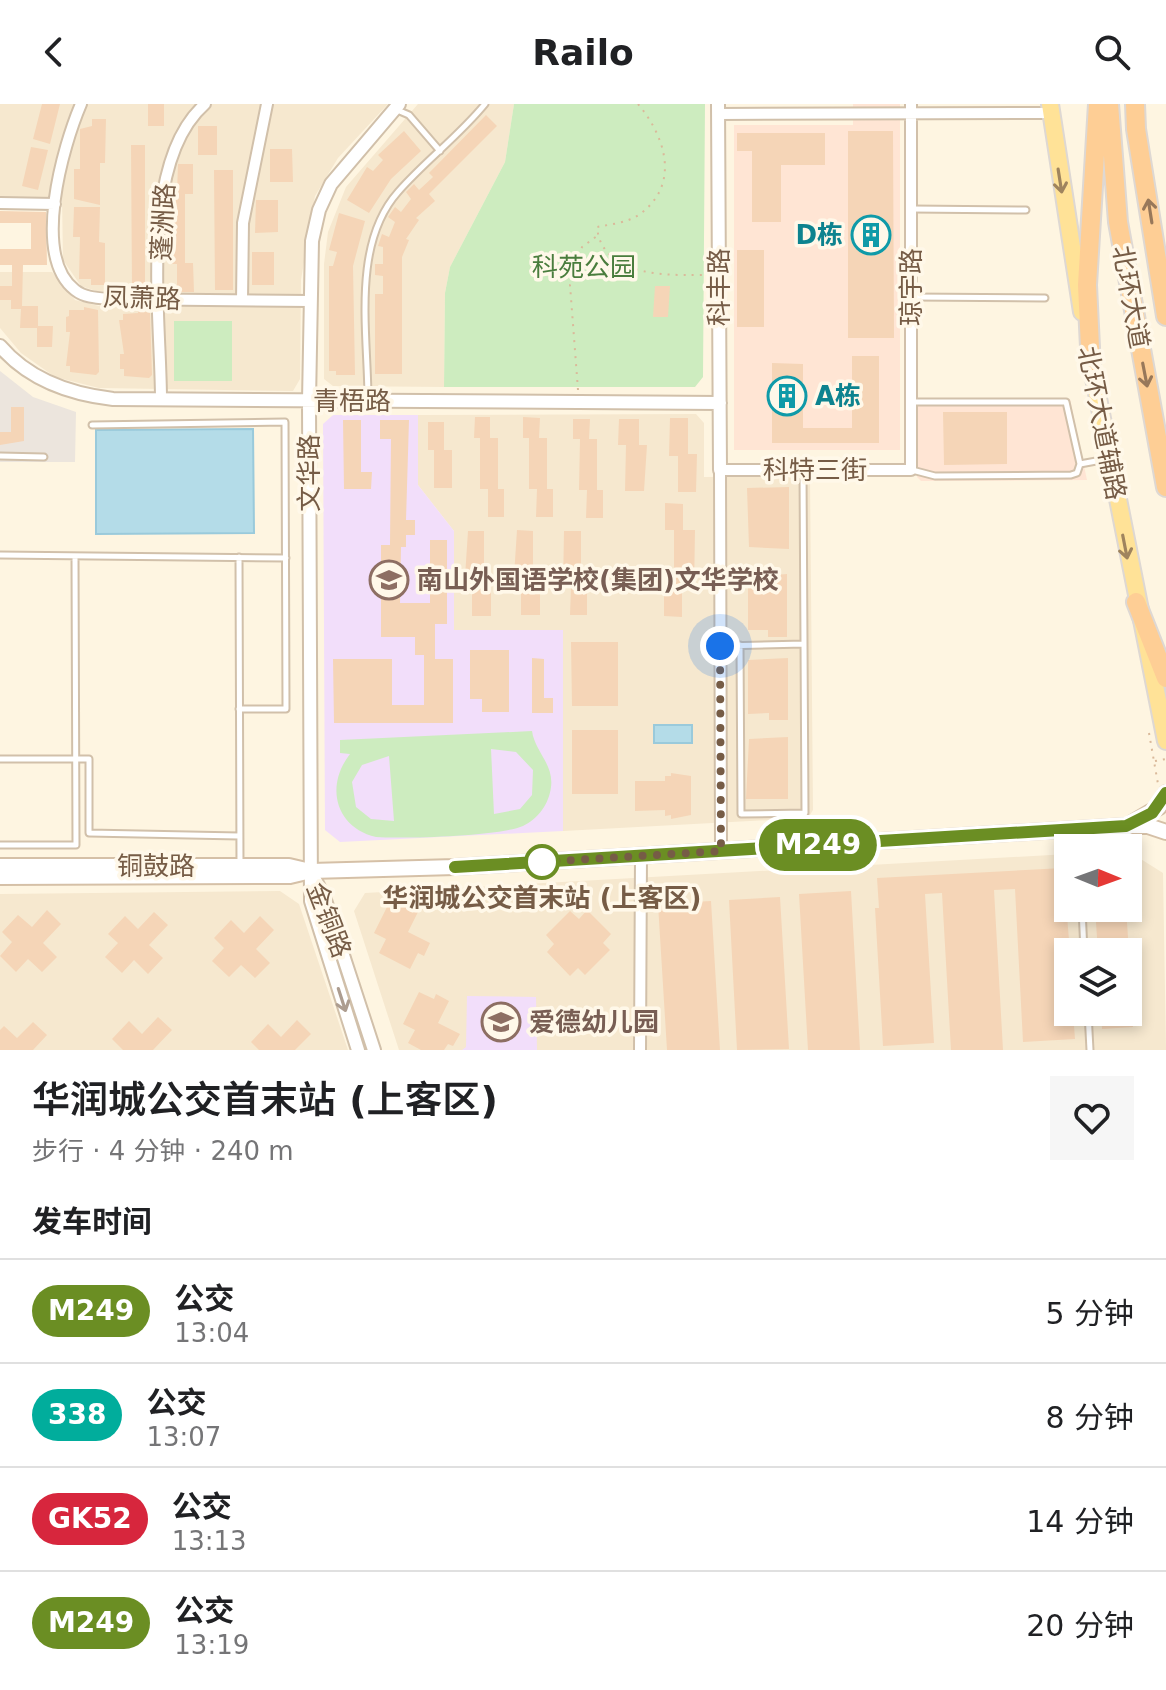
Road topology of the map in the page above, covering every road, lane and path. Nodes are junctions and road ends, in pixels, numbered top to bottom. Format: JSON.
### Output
{"nodes":[{"id":1,"x":81,"y":104,"type":"edge"},
{"id":2,"x":205,"y":104,"type":"edge"},
{"id":3,"x":267,"y":104,"type":"edge"},
{"id":4,"x":485,"y":104,"type":"edge"},
{"id":5,"x":638,"y":104,"type":"edge"},
{"id":6,"x":1098,"y":104,"type":"edge"},
{"id":7,"x":1109,"y":104,"type":"edge"},
{"id":8,"x":1136,"y":104,"type":"edge"},
{"id":9,"x":394,"y":106,"type":"edge"},
{"id":10,"x":718,"y":109,"type":"edge"},
{"id":11,"x":842,"y":109,"type":"edge"},
{"id":12,"x":911,"y":109,"type":"edge"},
{"id":13,"x":1050,"y":109,"type":"edge"},
{"id":14,"x":440,"y":151,"type":"junction"},
{"id":15,"x":0,"y":203,"type":"edge"},
{"id":16,"x":55,"y":204,"type":"junction"},
{"id":17,"x":911,"y":209,"type":"junction"},
{"id":18,"x":1026,"y":210,"type":"dead end"},
{"id":19,"x":598,"y":235,"type":"junction"},
{"id":20,"x":709,"y":275,"type":"dead end"},
{"id":21,"x":911,"y":297,"type":"junction"},
{"id":22,"x":1045,"y":298,"type":"dead end"},
{"id":23,"x":160,"y":299,"type":"junction"},
{"id":24,"x":242,"y":300,"type":"junction"},
{"id":25,"x":310,"y":301,"type":"junction"},
{"id":26,"x":1166,"y":316,"type":"edge"},
{"id":27,"x":0,"y":346,"type":"edge"},
{"id":28,"x":1091,"y":368,"type":"junction"},
{"id":29,"x":578,"y":391,"type":"dead end"},
{"id":30,"x":161,"y":400,"type":"junction"},
{"id":31,"x":309,"y":401,"type":"junction"},
{"id":32,"x":368,"y":401,"type":"junction"},
{"id":33,"x":911,"y":402,"type":"junction"},
{"id":34,"x":720,"y":403,"type":"junction"},
{"id":35,"x":92,"y":425,"type":"dead end"},
{"id":36,"x":0,"y":456,"type":"edge"},
{"id":37,"x":44,"y":457,"type":"dead end"},
{"id":38,"x":1108,"y":458,"type":"junction"},
{"id":39,"x":1080,"y":464,"type":"junction"},
{"id":40,"x":720,"y":470,"type":"junction"},
{"id":41,"x":803,"y":470,"type":"junction"},
{"id":42,"x":911,"y":470,"type":"junction"},
{"id":43,"x":1166,"y":487,"type":"edge"},
{"id":44,"x":0,"y":555,"type":"edge"},
{"id":45,"x":75,"y":556,"type":"junction"},
{"id":46,"x":239,"y":557,"type":"junction"},
{"id":47,"x":286,"y":558,"type":"junction"},
{"id":48,"x":1136,"y":602,"type":"junction"},
{"id":49,"x":804,"y":644,"type":"junction"},
{"id":50,"x":740,"y":645,"type":"junction"},
{"id":51,"x":720,"y":646,"type":"junction"},
{"id":52,"x":1166,"y":678,"type":"edge"},
{"id":53,"x":239,"y":709,"type":"junction"},
{"id":54,"x":1149,"y":733,"type":"dead end"},
{"id":55,"x":1166,"y":741,"type":"edge"},
{"id":56,"x":0,"y":759,"type":"edge"},
{"id":57,"x":76,"y":759,"type":"junction"},
{"id":58,"x":1166,"y":759,"type":"edge"},
{"id":59,"x":1154,"y":762,"type":"junction"},
{"id":60,"x":1163,"y":793,"type":"edge"},
{"id":61,"x":1126,"y":826,"type":"junction"},
{"id":62,"x":1166,"y":832,"type":"edge"},
{"id":63,"x":239,"y":836,"type":"junction"},
{"id":64,"x":0,"y":845,"type":"edge"},
{"id":65,"x":721,"y":851,"type":"junction"},
{"id":66,"x":641,"y":856,"type":"junction"},
{"id":67,"x":0,"y":866,"type":"edge"},
{"id":68,"x":240,"y":866,"type":"junction"},
{"id":69,"x":311,"y":871,"type":"junction"},
{"id":70,"x":0,"y":877,"type":"edge"},
{"id":71,"x":1089,"y":1026,"type":"edge"},
{"id":72,"x":358,"y":1050,"type":"edge"},
{"id":73,"x":374,"y":1050,"type":"edge"},
{"id":74,"x":640,"y":1050,"type":"edge"},
{"id":75,"x":1090,"y":1050,"type":"edge"}],
"edges":[{"from":1,"to":16,"type":"street","name":"凤萧路"},
{"from":2,"to":23,"type":"street","name":"蓬洲路"},
{"from":3,"to":24,"type":"street"},
{"from":4,"to":14,"type":"lane"},
{"from":5,"to":19,"type":"path"},
{"from":6,"to":28,"type":"highway"},
{"from":7,"to":43,"type":"highway","name":"北环大道","one_way":true},
{"from":26,"to":8,"type":"highway","name":"北环大道","one_way":true},
{"from":9,"to":14,"type":"lane"},
{"from":9,"to":25,"type":"street","name":"文华路"},
{"from":10,"to":11,"type":"street"},
{"from":10,"to":34,"type":"street","name":"科丰路"},
{"from":11,"to":12,"type":"street"},
{"from":12,"to":13,"type":"street"},
{"from":12,"to":17,"type":"street","name":"琼宇路"},
{"from":13,"to":28,"type":"main road","name":"北环大道辅路","one_way":true},
{"from":14,"to":32,"type":"lane"},
{"from":15,"to":16,"type":"street"},
{"from":16,"to":23,"type":"street","name":"凤萧路"},
{"from":17,"to":18,"type":"lane"},
{"from":17,"to":21,"type":"street","name":"琼宇路"},
{"from":19,"to":20,"type":"path"},
{"from":19,"to":29,"type":"path"},
{"from":21,"to":22,"type":"lane"},
{"from":21,"to":33,"type":"street","name":"琼宇路"},
{"from":23,"to":24,"type":"street","name":"凤萧路"},
{"from":23,"to":30,"type":"street","name":"蓬洲路"},
{"from":24,"to":25,"type":"street","name":"凤萧路"},
{"from":25,"to":31,"type":"street","name":"文华路"},
{"from":27,"to":30,"type":"street","name":"青梧路"},
{"from":28,"to":38,"type":"main road","name":"北环大道辅路"},
{"from":30,"to":31,"type":"street","name":"青梧路"},
{"from":31,"to":32,"type":"street","name":"青梧路"},
{"from":31,"to":69,"type":"street","name":"文华路"},
{"from":32,"to":34,"type":"street","name":"青梧路"},
{"from":33,"to":39,"type":"lane"},
{"from":33,"to":42,"type":"street","name":"琼宇路"},
{"from":34,"to":40,"type":"street","name":"科丰路"},
{"from":35,"to":47,"type":"lane"},
{"from":36,"to":37,"type":"lane"},
{"from":38,"to":39,"type":"lane"},
{"from":38,"to":48,"type":"main road","name":"北环大道辅路","one_way":true},
{"from":39,"to":42,"type":"lane"},
{"from":40,"to":41,"type":"street","name":"科特三街"},
{"from":40,"to":51,"type":"street"},
{"from":41,"to":42,"type":"street","name":"科特三街"},
{"from":41,"to":49,"type":"lane"},
{"from":44,"to":45,"type":"lane"},
{"from":45,"to":46,"type":"lane"},
{"from":45,"to":57,"type":"lane"},
{"from":46,"to":47,"type":"lane"},
{"from":46,"to":53,"type":"lane"},
{"from":47,"to":53,"type":"lane"},
{"from":48,"to":52,"type":"highway"},
{"from":48,"to":55,"type":"main road","name":"北环大道辅路"},
{"from":49,"to":50,"type":"lane"},
{"from":49,"to":50,"type":"lane"},
{"from":50,"to":51,"type":"lane"},
{"from":51,"to":65,"type":"street"},
{"from":53,"to":63,"type":"lane"},
{"from":54,"to":59,"type":"path"},
{"from":56,"to":57,"type":"lane"},
{"from":57,"to":63,"type":"lane"},
{"from":57,"to":64,"type":"lane"},
{"from":58,"to":59,"type":"path"},
{"from":59,"to":60,"type":"path"},
{"from":60,"to":61,"type":"main road"},
{"from":61,"to":62,"type":"main road","name":"铜鼓路"},
{"from":61,"to":65,"type":"main road","name":"铜鼓路"},
{"from":63,"to":68,"type":"lane"},
{"from":65,"to":66,"type":"main road","name":"铜鼓路"},
{"from":66,"to":69,"type":"main road","name":"铜鼓路"},
{"from":66,"to":74,"type":"street"},
{"from":67,"to":68,"type":"main road","name":"铜鼓路"},
{"from":68,"to":69,"type":"main road","name":"铜鼓路"},
{"from":69,"to":70,"type":"main road","name":"铜鼓路"},
{"from":69,"to":72,"type":"street","name":"金铜路","one_way":true},
{"from":69,"to":73,"type":"street","name":"金铜路"},
{"from":71,"to":75,"type":"lane"}]}
